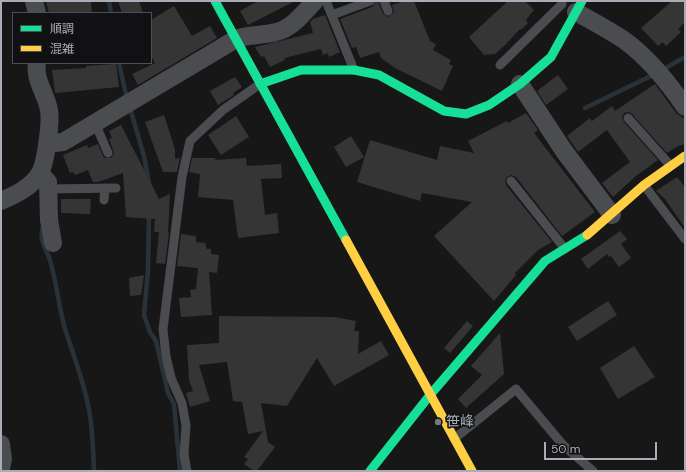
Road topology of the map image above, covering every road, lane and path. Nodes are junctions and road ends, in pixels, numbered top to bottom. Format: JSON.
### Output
{"nodes":[{"id":1,"x":34,"y":1,"type":"edge"},
{"id":2,"x":216,"y":1,"type":"edge"},
{"id":3,"x":315,"y":1,"type":"edge"},
{"id":4,"x":326,"y":1,"type":"edge"},
{"id":5,"x":370,"y":1,"type":"edge"},
{"id":6,"x":384,"y":1,"type":"edge"},
{"id":7,"x":569,"y":4,"type":"edge"},
{"id":8,"x":388,"y":11,"type":"dead end"},
{"id":9,"x":37,"y":12,"type":"edge"},
{"id":10,"x":332,"y":15,"type":"junction"},
{"id":11,"x":236,"y":39,"type":"junction"},
{"id":12,"x":37,"y":64,"type":"edge"},
{"id":13,"x":500,"y":64,"type":"dead end"},
{"id":14,"x":354,"y":70,"type":"junction"},
{"id":15,"x":260,"y":84,"type":"junction"},
{"id":16,"x":520,"y":84,"type":"junction"},
{"id":17,"x":685,"y":107,"type":"edge"},
{"id":18,"x":628,"y":118,"type":"dead end"},
{"id":19,"x":95,"y":123,"type":"junction"},
{"id":20,"x":47,"y":144,"type":"junction"},
{"id":21,"x":108,"y":153,"type":"dead end"},
{"id":22,"x":685,"y":156,"type":"edge"},
{"id":23,"x":670,"y":165,"type":"junction"},
{"id":24,"x":40,"y":173,"type":"junction"},
{"id":25,"x":511,"y":181,"type":"dead end"},
{"id":26,"x":644,"y":185,"type":"junction"},
{"id":27,"x":105,"y":188,"type":"junction"},
{"id":28,"x":116,"y":188,"type":"dead end"},
{"id":29,"x":48,"y":189,"type":"junction"},
{"id":30,"x":104,"y":200,"type":"dead end"},
{"id":31,"x":1,"y":201,"type":"edge"},
{"id":32,"x":612,"y":215,"type":"junction"},
{"id":33,"x":685,"y":239,"type":"edge"},
{"id":34,"x":53,"y":243,"type":"dead end"},
{"id":35,"x":565,"y":249,"type":"junction"},
{"id":36,"x":430,"y":395,"type":"junction"},
{"id":37,"x":454,"y":439,"type":"junction"},
{"id":38,"x":1,"y":444,"type":"edge"},
{"id":39,"x":1,"y":468,"type":"edge"},
{"id":40,"x":187,"y":471,"type":"edge"},
{"id":41,"x":370,"y":471,"type":"edge"},
{"id":42,"x":472,"y":471,"type":"edge"},
{"id":43,"x":594,"y":471,"type":"edge"}],
"edges":[{"from":1,"to":9,"type":"street"},
{"from":2,"to":11,"type":"street"},
{"from":3,"to":11,"type":"street"},
{"from":4,"to":10,"type":"lane"},
{"from":5,"to":10,"type":"lane"},
{"from":6,"to":8,"type":"lane"},
{"from":7,"to":13,"type":"lane"},
{"from":7,"to":16,"type":"street"},
{"from":7,"to":17,"type":"street"},
{"from":10,"to":14,"type":"lane"},
{"from":11,"to":15,"type":"street"},
{"from":11,"to":19,"type":"street"},
{"from":12,"to":20,"type":"street"},
{"from":14,"to":15,"type":"street"},
{"from":14,"to":16,"type":"street"},
{"from":15,"to":36,"type":"street"},
{"from":15,"to":40,"type":"lane"},
{"from":16,"to":32,"type":"street"},
{"from":18,"to":23,"type":"lane"},
{"from":19,"to":20,"type":"street"},
{"from":19,"to":21,"type":"lane"},
{"from":20,"to":24,"type":"street"},
{"from":22,"to":23,"type":"street"},
{"from":23,"to":26,"type":"street"},
{"from":24,"to":29,"type":"street"},
{"from":24,"to":31,"type":"street"},
{"from":25,"to":35,"type":"lane"},
{"from":26,"to":32,"type":"street"},
{"from":26,"to":33,"type":"lane"},
{"from":27,"to":28,"type":"lane"},
{"from":27,"to":29,"type":"lane"},
{"from":27,"to":30,"type":"lane"},
{"from":29,"to":34,"type":"street"},
{"from":32,"to":35,"type":"street"},
{"from":35,"to":36,"type":"street"},
{"from":36,"to":37,"type":"street"},
{"from":36,"to":41,"type":"street"},
{"from":37,"to":42,"type":"street"},
{"from":37,"to":43,"type":"lane"},
{"from":38,"to":39,"type":"street"}]}
